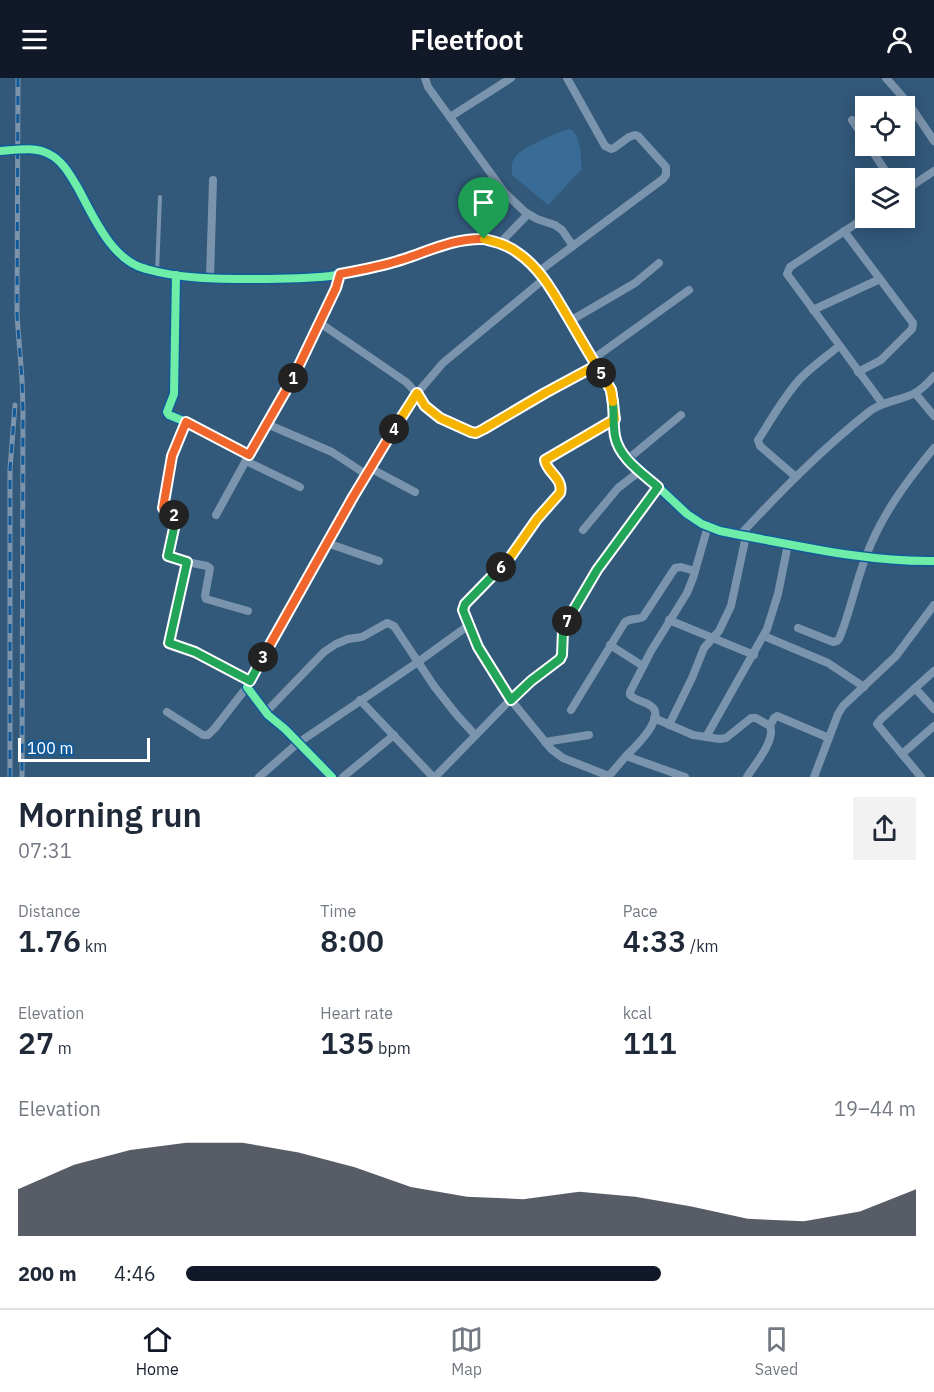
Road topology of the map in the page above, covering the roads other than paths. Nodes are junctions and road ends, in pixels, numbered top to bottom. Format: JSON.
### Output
{"nodes":[{"id":1,"x":424,"y":78,"type":"edge"},
{"id":2,"x":511,"y":78,"type":"edge"},
{"id":3,"x":567,"y":78,"type":"edge"},
{"id":4,"x":886,"y":78,"type":"edge"},
{"id":5,"x":450,"y":117,"type":"junction"},
{"id":6,"x":852,"y":120,"type":"dead end"},
{"id":7,"x":855,"y":124,"type":"edge"},
{"id":8,"x":934,"y":141,"type":"edge"},
{"id":9,"x":0,"y":151,"type":"edge"},
{"id":10,"x":934,"y":171,"type":"edge"},
{"id":11,"x":213,"y":180,"type":"dead end"},
{"id":12,"x":915,"y":184,"type":"edge"},
{"id":13,"x":160,"y":197,"type":"dead end"},
{"id":14,"x":528,"y":214,"type":"junction"},
{"id":15,"x":855,"y":224,"type":"edge"},
{"id":16,"x":844,"y":231,"type":"junction"},
{"id":17,"x":500,"y":243,"type":"junction"},
{"id":18,"x":573,"y":246,"type":"junction"},
{"id":19,"x":659,"y":263,"type":"dead end"},
{"id":20,"x":157,"y":273,"type":"junction"},
{"id":21,"x":340,"y":274,"type":"junction"},
{"id":22,"x":176,"y":275,"type":"junction"},
{"id":23,"x":541,"y":275,"type":"junction"},
{"id":24,"x":210,"y":278,"type":"junction"},
{"id":25,"x":880,"y":279,"type":"junction"},
{"id":26,"x":689,"y":290,"type":"dead end"},
{"id":27,"x":813,"y":310,"type":"junction"},
{"id":28,"x":570,"y":321,"type":"junction"},
{"id":29,"x":320,"y":322,"type":"junction"},
{"id":30,"x":839,"y":346,"type":"junction"},
{"id":31,"x":595,"y":362,"type":"junction"},
{"id":32,"x":858,"y":372,"type":"junction"},
{"id":33,"x":934,"y":376,"type":"edge"},
{"id":34,"x":417,"y":393,"type":"junction"},
{"id":35,"x":915,"y":393,"type":"junction"},
{"id":36,"x":882,"y":404,"type":"junction"},
{"id":37,"x":681,"y":415,"type":"dead end"},
{"id":38,"x":934,"y":416,"type":"edge"},
{"id":39,"x":615,"y":419,"type":"junction"},
{"id":40,"x":186,"y":422,"type":"junction"},
{"id":41,"x":267,"y":424,"type":"junction"},
{"id":42,"x":934,"y":448,"type":"edge"},
{"id":43,"x":248,"y":458,"type":"junction"},
{"id":44,"x":628,"y":459,"type":"junction"},
{"id":45,"x":369,"y":471,"type":"junction"},
{"id":46,"x":640,"y":471,"type":"junction"},
{"id":47,"x":796,"y":477,"type":"junction"},
{"id":48,"x":300,"y":487,"type":"dead end"},
{"id":49,"x":658,"y":487,"type":"junction"},
{"id":50,"x":415,"y":492,"type":"dead end"},
{"id":51,"x":216,"y":515,"type":"dead end"},
{"id":52,"x":708,"y":526,"type":"junction"},
{"id":53,"x":583,"y":530,"type":"dead end"},
{"id":54,"x":743,"y":536,"type":"junction"},
{"id":55,"x":327,"y":543,"type":"junction"},
{"id":56,"x":788,"y":544,"type":"junction"},
{"id":57,"x":865,"y":557,"type":"junction"},
{"id":58,"x":379,"y":561,"type":"dead end"},
{"id":59,"x":934,"y":561,"type":"edge"},
{"id":60,"x":187,"y":562,"type":"junction"},
{"id":61,"x":695,"y":571,"type":"junction"},
{"id":62,"x":934,"y":605,"type":"edge"},
{"id":63,"x":248,"y":611,"type":"dead end"},
{"id":64,"x":669,"y":620,"type":"junction"},
{"id":65,"x":469,"y":625,"type":"junction"},
{"id":66,"x":798,"y":628,"type":"dead end"},
{"id":67,"x":764,"y":636,"type":"junction"},
{"id":68,"x":713,"y":638,"type":"junction"},
{"id":69,"x":610,"y":645,"type":"junction"},
{"id":70,"x":753,"y":655,"type":"junction"},
{"id":71,"x":418,"y":662,"type":"junction"},
{"id":72,"x":643,"y":666,"type":"junction"},
{"id":73,"x":934,"y":670,"type":"edge"},
{"id":74,"x":249,"y":684,"type":"junction"},
{"id":75,"x":864,"y":687,"type":"junction"},
{"id":76,"x":915,"y":688,"type":"junction"},
{"id":77,"x":360,"y":700,"type":"junction"},
{"id":78,"x":511,"y":700,"type":"junction"},
{"id":79,"x":934,"y":709,"type":"edge"},
{"id":80,"x":571,"y":710,"type":"dead end"},
{"id":81,"x":167,"y":712,"type":"dead end"},
{"id":82,"x":266,"y":712,"type":"junction"},
{"id":83,"x":654,"y":718,"type":"junction"},
{"id":84,"x":669,"y":725,"type":"junction"},
{"id":85,"x":770,"y":726,"type":"junction"},
{"id":86,"x":934,"y":726,"type":"edge"},
{"id":87,"x":394,"y":735,"type":"junction"},
{"id":88,"x":475,"y":735,"type":"junction"},
{"id":89,"x":590,"y":735,"type":"dead end"},
{"id":90,"x":706,"y":737,"type":"junction"},
{"id":91,"x":829,"y":738,"type":"junction"},
{"id":92,"x":545,"y":742,"type":"junction"},
{"id":93,"x":298,"y":743,"type":"junction"},
{"id":94,"x":902,"y":754,"type":"junction"},
{"id":95,"x":626,"y":756,"type":"junction"},
{"id":96,"x":609,"y":776,"type":"edge"},
{"id":97,"x":259,"y":777,"type":"edge"},
{"id":98,"x":332,"y":777,"type":"edge"},
{"id":99,"x":343,"y":777,"type":"edge"},
{"id":100,"x":434,"y":777,"type":"edge"},
{"id":101,"x":682,"y":777,"type":"edge"},
{"id":102,"x":747,"y":777,"type":"edge"},
{"id":103,"x":813,"y":777,"type":"edge"},
{"id":104,"x":921,"y":777,"type":"edge"}],
"edges":[{"from":1,"to":5,"type":"street"},
{"from":2,"to":5,"type":"street"},
{"from":3,"to":18,"type":"street"},
{"from":4,"to":8,"type":"street"},
{"from":5,"to":14,"type":"street"},
{"from":6,"to":7,"type":"street"},
{"from":9,"to":20,"type":"street"},
{"from":10,"to":12,"type":"street"},
{"from":11,"to":24,"type":"street"},
{"from":13,"to":20,"type":"lane"},
{"from":14,"to":17,"type":"street"},
{"from":14,"to":18,"type":"street"},
{"from":15,"to":16,"type":"street"},
{"from":16,"to":25,"type":"street"},
{"from":16,"to":27,"type":"street"},
{"from":17,"to":21,"type":"street"},
{"from":17,"to":23,"type":"street"},
{"from":18,"to":23,"type":"street"},
{"from":19,"to":28,"type":"street"},
{"from":20,"to":22,"type":"street"},
{"from":21,"to":24,"type":"street"},
{"from":21,"to":29,"type":"street"},
{"from":22,"to":24,"type":"street"},
{"from":22,"to":40,"type":"street"},
{"from":23,"to":28,"type":"street"},
{"from":23,"to":34,"type":"street"},
{"from":25,"to":27,"type":"street"},
{"from":25,"to":32,"type":"street"},
{"from":26,"to":31,"type":"street"},
{"from":27,"to":30,"type":"street"},
{"from":28,"to":31,"type":"street"},
{"from":29,"to":34,"type":"street"},
{"from":29,"to":41,"type":"street"},
{"from":30,"to":32,"type":"street"},
{"from":30,"to":47,"type":"street"},
{"from":31,"to":34,"type":"street"},
{"from":31,"to":39,"type":"street"},
{"from":32,"to":36,"type":"street"},
{"from":33,"to":35,"type":"street"},
{"from":34,"to":45,"type":"street"},
{"from":35,"to":36,"type":"street"},
{"from":35,"to":38,"type":"street"},
{"from":36,"to":47,"type":"street"},
{"from":37,"to":44,"type":"street"},
{"from":39,"to":44,"type":"street"},
{"from":39,"to":65,"type":"street"},
{"from":40,"to":43,"type":"street"},
{"from":40,"to":60,"type":"street"},
{"from":41,"to":43,"type":"street"},
{"from":41,"to":45,"type":"street"},
{"from":42,"to":57,"type":"street"},
{"from":43,"to":48,"type":"street"},
{"from":43,"to":51,"type":"street"},
{"from":44,"to":46,"type":"street"},
{"from":45,"to":50,"type":"street"},
{"from":45,"to":55,"type":"street"},
{"from":46,"to":49,"type":"street"},
{"from":46,"to":53,"type":"street"},
{"from":47,"to":54,"type":"street"},
{"from":49,"to":52,"type":"street"},
{"from":49,"to":78,"type":"street"},
{"from":52,"to":54,"type":"street"},
{"from":52,"to":61,"type":"street"},
{"from":54,"to":56,"type":"street"},
{"from":54,"to":68,"type":"street"},
{"from":55,"to":58,"type":"street"},
{"from":55,"to":74,"type":"street"},
{"from":56,"to":57,"type":"street"},
{"from":56,"to":67,"type":"street"},
{"from":57,"to":59,"type":"street"},
{"from":57,"to":66,"type":"street"},
{"from":60,"to":63,"type":"street"},
{"from":60,"to":74,"type":"street"},
{"from":61,"to":64,"type":"street"},
{"from":61,"to":69,"type":"street"},
{"from":62,"to":75,"type":"street"},
{"from":64,"to":68,"type":"street"},
{"from":64,"to":72,"type":"street"},
{"from":65,"to":71,"type":"street"},
{"from":65,"to":78,"type":"street"},
{"from":67,"to":70,"type":"street"},
{"from":67,"to":75,"type":"street"},
{"from":68,"to":70,"type":"street"},
{"from":68,"to":84,"type":"street"},
{"from":69,"to":72,"type":"street"},
{"from":69,"to":80,"type":"street"},
{"from":70,"to":90,"type":"street"},
{"from":71,"to":77,"type":"street"},
{"from":71,"to":82,"type":"street"},
{"from":71,"to":88,"type":"street"},
{"from":72,"to":83,"type":"street"},
{"from":73,"to":76,"type":"street"},
{"from":74,"to":81,"type":"street"},
{"from":74,"to":82,"type":"street"},
{"from":75,"to":91,"type":"street"},
{"from":76,"to":79,"type":"street"},
{"from":76,"to":94,"type":"street"},
{"from":77,"to":87,"type":"street"},
{"from":77,"to":93,"type":"street"},
{"from":78,"to":88,"type":"street"},
{"from":78,"to":92,"type":"street"},
{"from":82,"to":93,"type":"street"},
{"from":83,"to":84,"type":"street"},
{"from":83,"to":95,"type":"street"},
{"from":84,"to":90,"type":"street"},
{"from":85,"to":90,"type":"street"},
{"from":85,"to":91,"type":"street"},
{"from":85,"to":102,"type":"street"},
{"from":86,"to":94,"type":"street"},
{"from":87,"to":99,"type":"street"},
{"from":87,"to":100,"type":"street"},
{"from":88,"to":100,"type":"street"},
{"from":89,"to":92,"type":"street"},
{"from":91,"to":103,"type":"street"},
{"from":92,"to":96,"type":"street"},
{"from":93,"to":97,"type":"street"},
{"from":93,"to":98,"type":"street"},
{"from":94,"to":104,"type":"street"},
{"from":95,"to":96,"type":"street"},
{"from":95,"to":101,"type":"street"}]}
